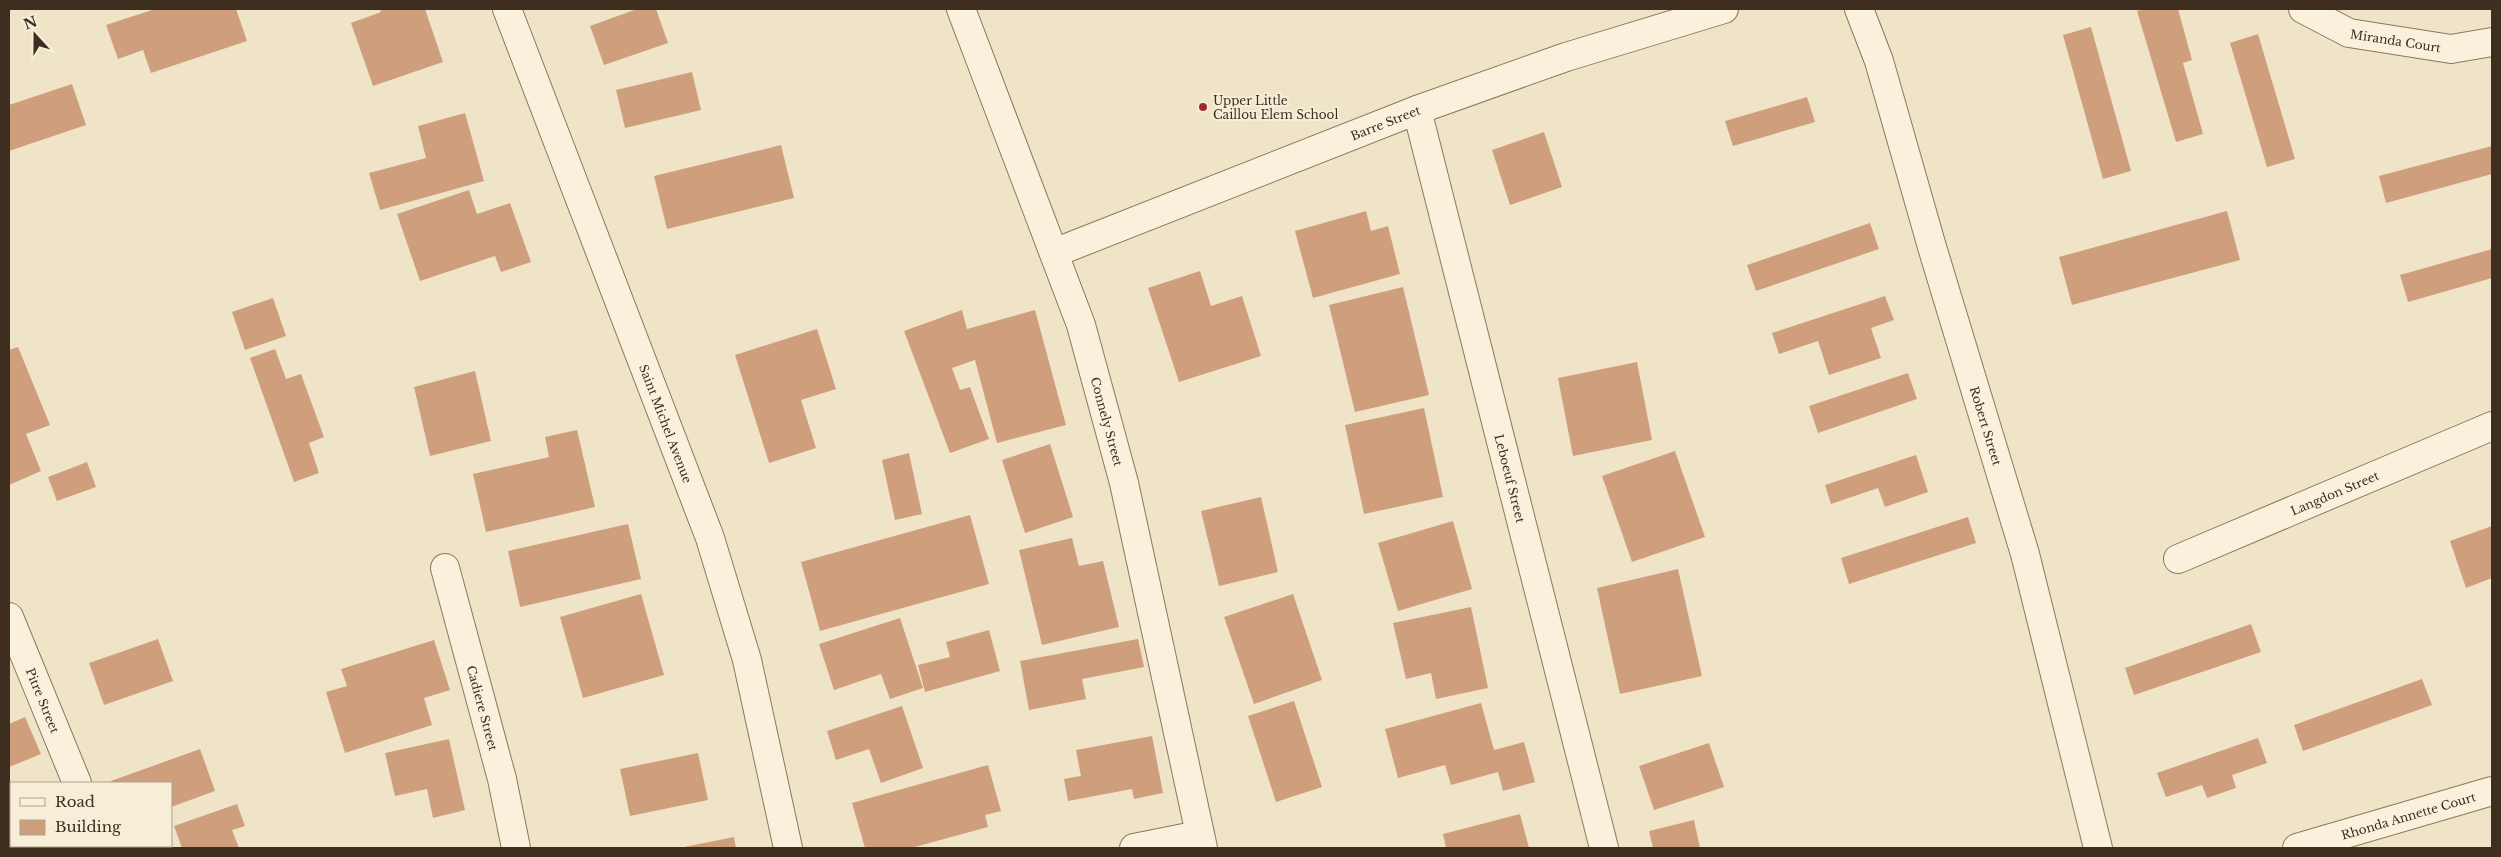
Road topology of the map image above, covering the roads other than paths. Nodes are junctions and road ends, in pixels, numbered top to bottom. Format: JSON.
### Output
{"nodes":[{"id":1,"x":507,"y":9,"type":"edge"},
{"id":2,"x":961,"y":9,"type":"edge"},
{"id":3,"x":1724,"y":9,"type":"edge"},
{"id":4,"x":1860,"y":9,"type":"edge"},
{"id":5,"x":2303,"y":9,"type":"edge"},
{"id":6,"x":2492,"y":42,"type":"edge"},
{"id":7,"x":1416,"y":110,"type":"junction"},
{"id":8,"x":1054,"y":253,"type":"junction"},
{"id":9,"x":2492,"y":426,"type":"edge"},
{"id":10,"x":2178,"y":559,"type":"dead end"},
{"id":11,"x":444,"y":568,"type":"dead end"},
{"id":12,"x":9,"y":617,"type":"edge"},
{"id":13,"x":77,"y":782,"type":"edge"},
{"id":14,"x":2492,"y":791,"type":"edge"},
{"id":15,"x":1201,"y":841,"type":"edge"},
{"id":16,"x":516,"y":848,"type":"edge"},
{"id":17,"x":788,"y":848,"type":"edge"},
{"id":18,"x":1134,"y":848,"type":"edge"},
{"id":19,"x":1604,"y":848,"type":"edge"},
{"id":20,"x":2098,"y":848,"type":"edge"},
{"id":21,"x":2297,"y":848,"type":"edge"}],
"edges":[{"from":1,"to":17,"type":"street","name":"Saint Michel Avenue"},
{"from":2,"to":8,"type":"street","name":"Connely Street"},
{"from":3,"to":7,"type":"street","name":"Barre Street"},
{"from":4,"to":20,"type":"street","name":"Robert Street"},
{"from":5,"to":6,"type":"street","name":"Miranda Court"},
{"from":7,"to":8,"type":"street","name":"Barre Street"},
{"from":7,"to":19,"type":"street","name":"Leboeuf Street"},
{"from":8,"to":15,"type":"street","name":"Connely Street"},
{"from":9,"to":10,"type":"street","name":"Langdon Street"},
{"from":11,"to":16,"type":"street","name":"Cadiere Street"},
{"from":12,"to":13,"type":"street","name":"Pitre Street"},
{"from":14,"to":21,"type":"street","name":"Rhonda Annette Court"},
{"from":15,"to":18,"type":"street"}]}
